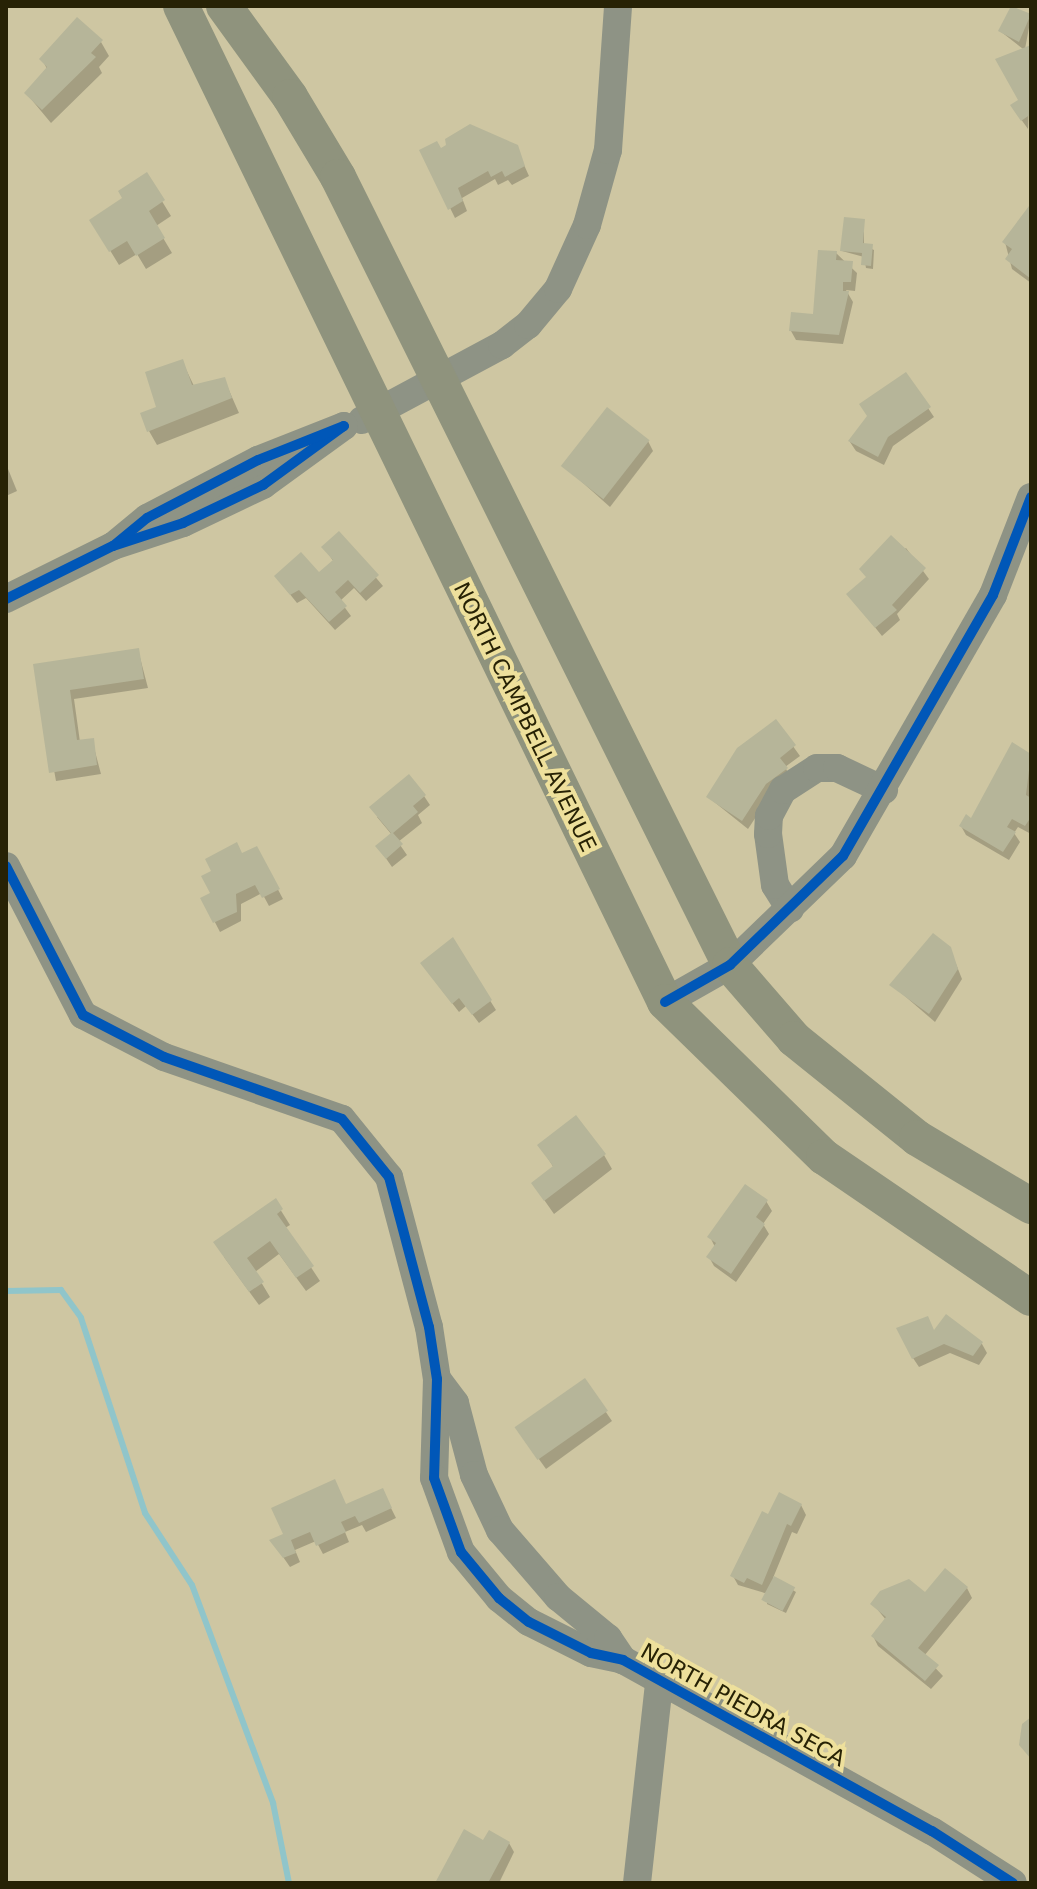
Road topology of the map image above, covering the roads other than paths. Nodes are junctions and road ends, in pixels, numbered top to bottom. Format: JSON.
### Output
{"nodes":[{"id":1,"x":181,"y":6,"type":"edge"},
{"id":2,"x":224,"y":6,"type":"edge"},
{"id":3,"x":618,"y":6,"type":"edge"},
{"id":4,"x":437,"y":381,"type":"junction"},
{"id":5,"x":360,"y":420,"type":"junction"},
{"id":6,"x":1031,"y":497,"type":"edge"},
{"id":7,"x":6,"y":599,"type":"edge"},
{"id":8,"x":884,"y":790,"type":"junction"},
{"id":9,"x":6,"y":866,"type":"edge"},
{"id":10,"x":790,"y":909,"type":"junction"},
{"id":11,"x":730,"y":965,"type":"junction"},
{"id":12,"x":665,"y":1002,"type":"junction"},
{"id":13,"x":1031,"y":1206,"type":"edge"},
{"id":14,"x":1031,"y":1298,"type":"edge"},
{"id":15,"x":437,"y":1379,"type":"junction"},
{"id":16,"x":623,"y":1660,"type":"junction"},
{"id":17,"x":659,"y":1683,"type":"junction"},
{"id":18,"x":637,"y":1883,"type":"edge"},
{"id":19,"x":1013,"y":1883,"type":"edge"}],
"edges":[{"from":1,"to":5,"type":"main road","name":"NORTH CAMPBELL AVENUE"},
{"from":2,"to":4,"type":"main road"},
{"from":3,"to":4,"type":"street"},
{"from":4,"to":5,"type":"street"},
{"from":4,"to":11,"type":"main road"},
{"from":5,"to":7,"type":"street"},
{"from":5,"to":12,"type":"main road","name":"NORTH CAMPBELL AVENUE"},
{"from":6,"to":8,"type":"street"},
{"from":8,"to":10,"type":"street"},
{"from":8,"to":10,"type":"street"},
{"from":9,"to":15,"type":"street","name":"NORTH PIEDRA SECA"},
{"from":10,"to":11,"type":"street"},
{"from":11,"to":12,"type":"street"},
{"from":11,"to":13,"type":"main road"},
{"from":12,"to":14,"type":"main road","name":"NORTH CAMPBELL AVENUE"},
{"from":15,"to":16,"type":"street","name":"NORTH PIEDRA SECA"},
{"from":15,"to":16,"type":"street","name":"NORTH PIEDRA SECA"},
{"from":16,"to":17,"type":"street","name":"NORTH PIEDRA SECA"},
{"from":17,"to":18,"type":"street"},
{"from":17,"to":19,"type":"street","name":"NORTH PIEDRA SECA"}]}
